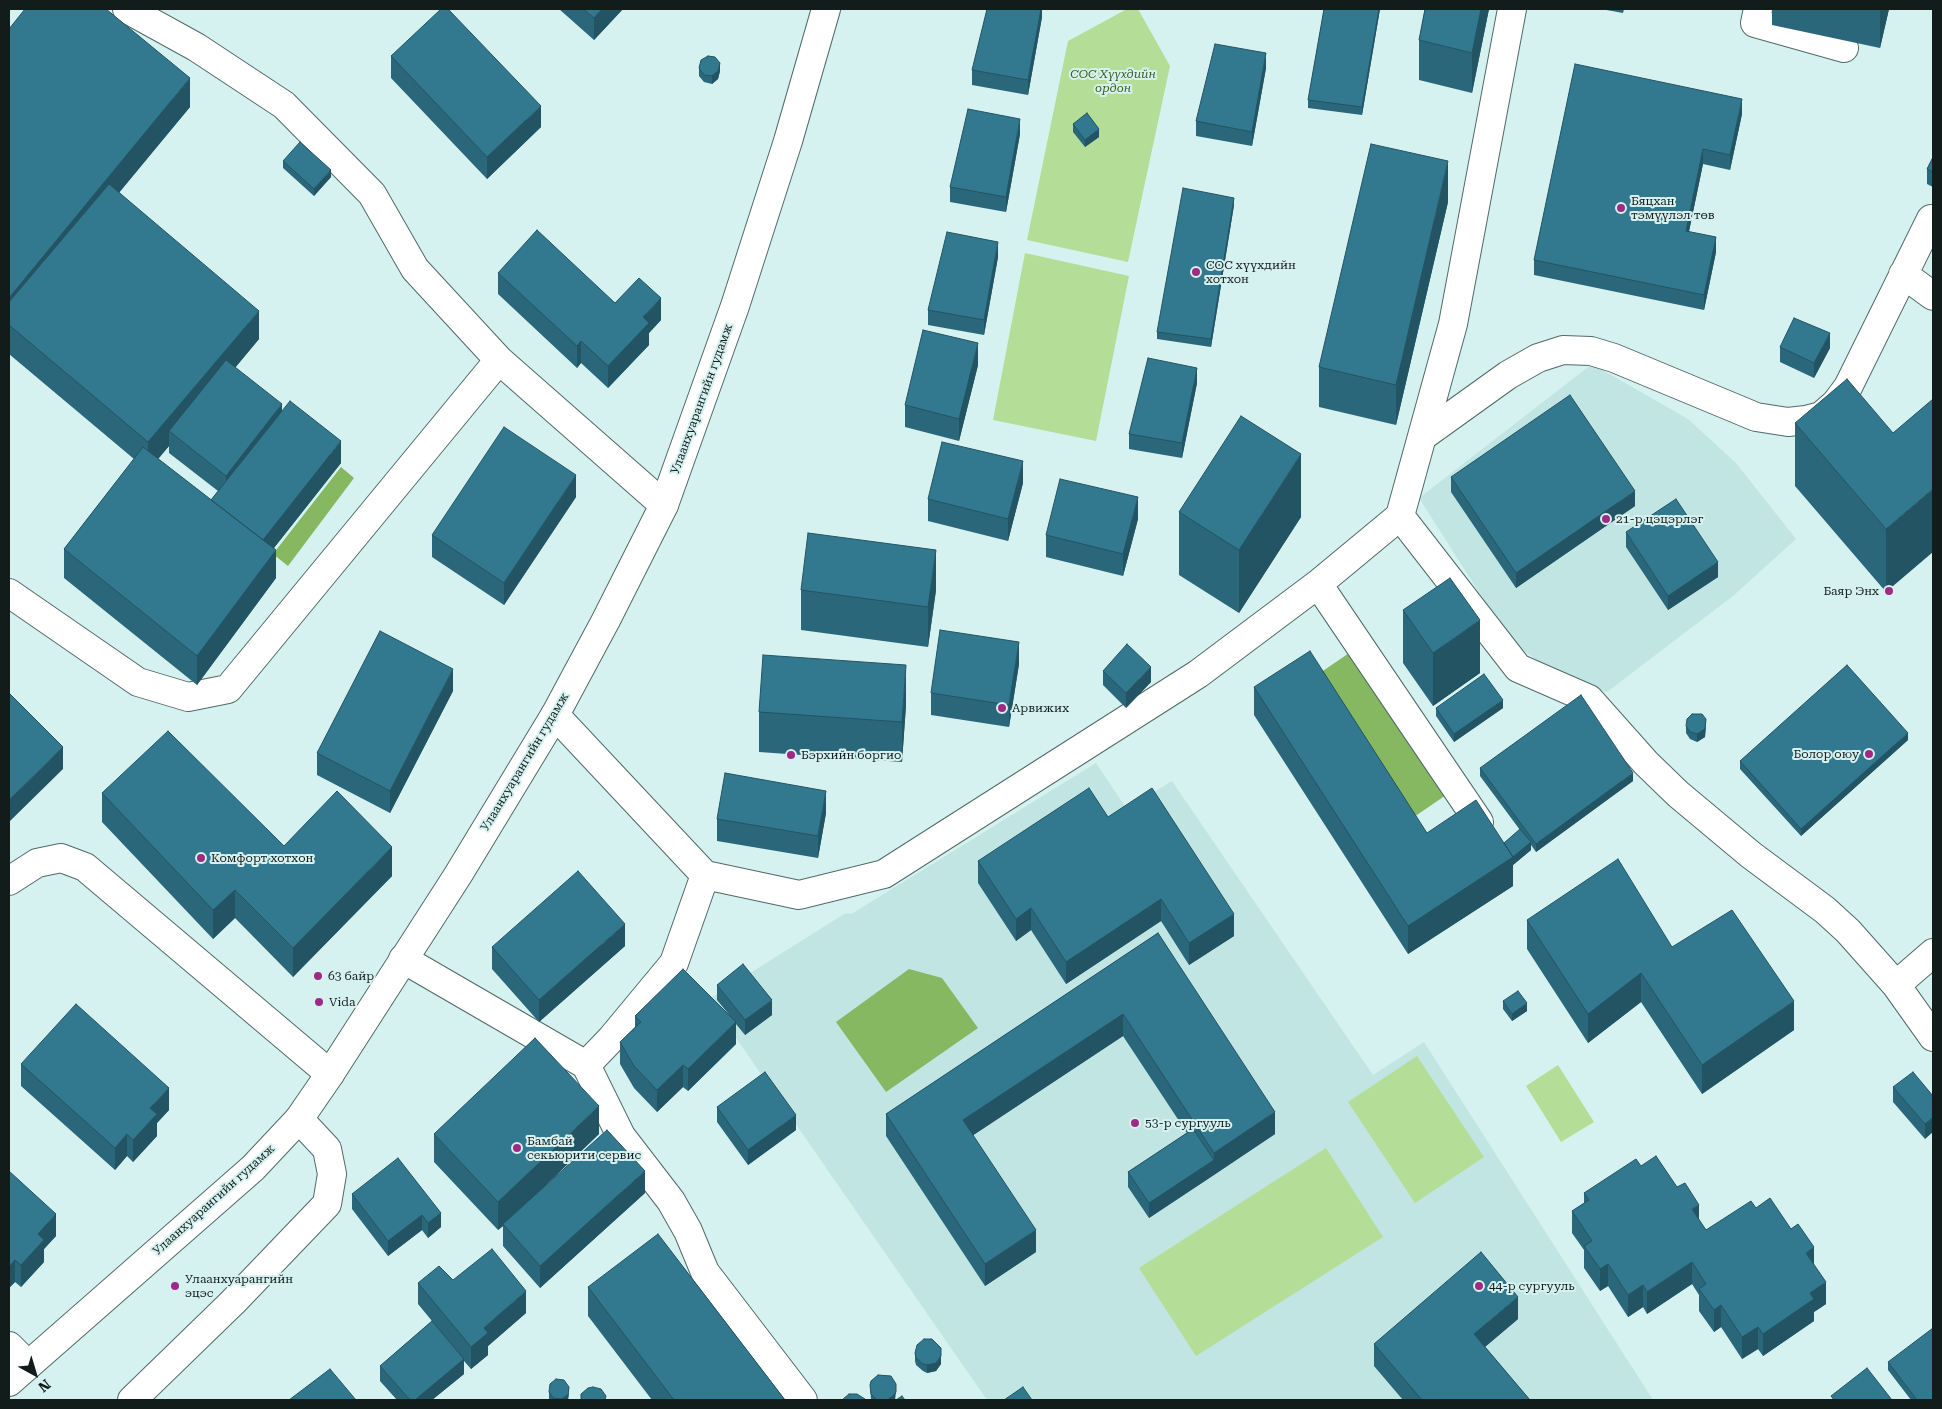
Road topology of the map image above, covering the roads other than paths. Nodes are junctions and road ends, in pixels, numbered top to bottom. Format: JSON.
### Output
{"nodes":[{"id":1,"x":127,"y":9,"type":"edge"},
{"id":2,"x":826,"y":9,"type":"edge"},
{"id":3,"x":1512,"y":9,"type":"edge"},
{"id":4,"x":1758,"y":9,"type":"edge"},
{"id":5,"x":1844,"y":48,"type":"dead end"},
{"id":6,"x":1931,"y":220,"type":"dead end"},
{"id":7,"x":1903,"y":274,"type":"junction"},
{"id":8,"x":1933,"y":296,"type":"edge"},
{"id":9,"x":500,"y":360,"type":"junction"},
{"id":10,"x":1422,"y":436,"type":"junction"},
{"id":11,"x":664,"y":505,"type":"junction"},
{"id":12,"x":1400,"y":516,"type":"junction"},
{"id":13,"x":1318,"y":584,"type":"junction"},
{"id":14,"x":9,"y":594,"type":"edge"},
{"id":15,"x":554,"y":715,"type":"junction"},
{"id":16,"x":1479,"y":822,"type":"edge"},
{"id":17,"x":705,"y":875,"type":"junction"},
{"id":18,"x":9,"y":882,"type":"edge"},
{"id":19,"x":1933,"y":953,"type":"edge"},
{"id":20,"x":403,"y":959,"type":"junction"},
{"id":21,"x":1896,"y":985,"type":"junction"},
{"id":22,"x":1933,"y":1037,"type":"edge"},
{"id":23,"x":586,"y":1065,"type":"junction"},
{"id":24,"x":330,"y":1074,"type":"junction"},
{"id":25,"x":300,"y":1119,"type":"junction"},
{"id":26,"x":9,"y":1346,"type":"edge"},
{"id":27,"x":18,"y":1374,"type":"edge"},
{"id":28,"x":132,"y":1400,"type":"edge"},
{"id":29,"x":803,"y":1400,"type":"edge"}],
"edges":[{"from":1,"to":9,"type":"street"},
{"from":2,"to":11,"type":"street","name":"Улаанхуарангийн гудамж"},
{"from":3,"to":10,"type":"street"},
{"from":4,"to":5,"type":"street"},
{"from":6,"to":7,"type":"street"},
{"from":7,"to":8,"type":"street"},
{"from":7,"to":10,"type":"street"},
{"from":9,"to":11,"type":"street"},
{"from":9,"to":14,"type":"street"},
{"from":10,"to":12,"type":"street"},
{"from":11,"to":15,"type":"street","name":"Улаанхуарангийн гудамж"},
{"from":12,"to":13,"type":"street"},
{"from":12,"to":21,"type":"street"},
{"from":13,"to":16,"type":"street"},
{"from":13,"to":17,"type":"street"},
{"from":15,"to":17,"type":"street"},
{"from":15,"to":20,"type":"street","name":"Улаанхуарангийн гудамж"},
{"from":17,"to":23,"type":"street"},
{"from":18,"to":24,"type":"street"},
{"from":19,"to":21,"type":"street"},
{"from":20,"to":23,"type":"street"},
{"from":20,"to":24,"type":"street","name":"Улаанхуарангийн гудамж"},
{"from":21,"to":22,"type":"street"},
{"from":23,"to":29,"type":"street"},
{"from":24,"to":25,"type":"street","name":"Улаанхуарангийн гудамж"},
{"from":25,"to":27,"type":"street","name":"Улаанхуарангийн гудамж"},
{"from":25,"to":28,"type":"street"},
{"from":26,"to":27,"type":"street"}]}
